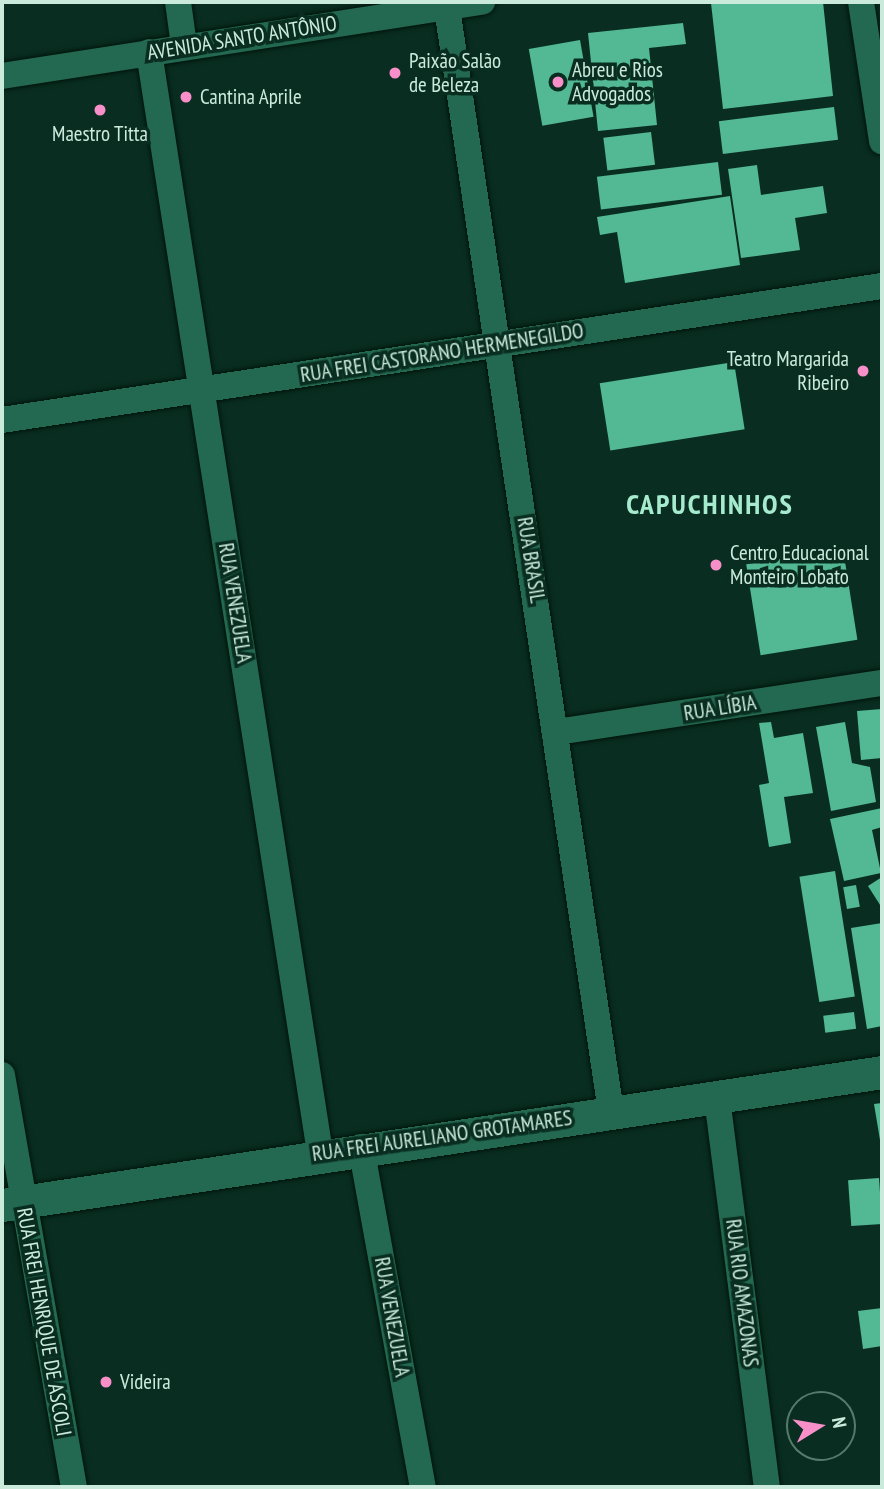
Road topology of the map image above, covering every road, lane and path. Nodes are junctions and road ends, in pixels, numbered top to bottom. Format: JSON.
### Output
{"nodes":[{"id":1,"x":178,"y":2,"type":"edge"},
{"id":2,"x":482,"y":2,"type":"edge"},
{"id":3,"x":861,"y":2,"type":"edge"},
{"id":4,"x":447,"y":8,"type":"junction"},
{"id":5,"x":184,"y":45,"type":"junction"},
{"id":6,"x":149,"y":52,"type":"junction"},
{"id":7,"x":2,"y":76,"type":"edge"},
{"id":8,"x":882,"y":141,"type":"edge"},
{"id":9,"x":882,"y":286,"type":"edge"},
{"id":10,"x":497,"y":344,"type":"junction"},
{"id":11,"x":202,"y":389,"type":"junction"},
{"id":12,"x":2,"y":420,"type":"edge"},
{"id":13,"x":882,"y":683,"type":"edge"},
{"id":14,"x":557,"y":732,"type":"junction"},
{"id":15,"x":882,"y":1072,"type":"edge"},
{"id":16,"x":2,"y":1075,"type":"edge"},
{"id":17,"x":717,"y":1098,"type":"junction"},
{"id":18,"x":611,"y":1112,"type":"junction"},
{"id":19,"x":361,"y":1147,"type":"junction"},
{"id":20,"x":320,"y":1153,"type":"junction"},
{"id":21,"x":12,"y":1203,"type":"edge"},
{"id":22,"x":74,"y":1487,"type":"edge"},
{"id":23,"x":423,"y":1487,"type":"edge"},
{"id":24,"x":767,"y":1487,"type":"edge"}],
"edges":[{"from":1,"to":5,"type":"street"},
{"from":2,"to":4,"type":"street","name":"AVENIDA SANTO ANTÔNIO"},
{"from":3,"to":8,"type":"street"},
{"from":4,"to":5,"type":"street","name":"AVENIDA SANTO ANTÔNIO"},
{"from":4,"to":10,"type":"street","name":"RUA BRASIL"},
{"from":5,"to":6,"type":"street","name":"AVENIDA SANTO ANTÔNIO"},
{"from":6,"to":7,"type":"street","name":"AVENIDA SANTO ANTÔNIO"},
{"from":6,"to":11,"type":"street","name":"RUA VENEZUELA"},
{"from":9,"to":10,"type":"street","name":"RUA FREI CASTORANO HERMENEGILDO"},
{"from":10,"to":11,"type":"street","name":"RUA FREI CASTORANO HERMENEGILDO"},
{"from":10,"to":14,"type":"street","name":"RUA BRASIL"},
{"from":11,"to":12,"type":"street","name":"RUA FREI CASTORANO HERMENEGILDO"},
{"from":11,"to":20,"type":"street","name":"RUA VENEZUELA"},
{"from":13,"to":14,"type":"street","name":"RUA LÍBIA"},
{"from":14,"to":18,"type":"street","name":"RUA BRASIL"},
{"from":15,"to":17,"type":"street","name":"RUA FREI AURELIANO GROTAMARES"},
{"from":16,"to":21,"type":"street","name":"RUA FREI HENRIQUE DE ASCOLI"},
{"from":17,"to":18,"type":"street","name":"RUA FREI AURELIANO GROTAMARES"},
{"from":17,"to":24,"type":"street","name":"RUA RIO AMAZONAS"},
{"from":18,"to":19,"type":"street","name":"RUA FREI AURELIANO GROTAMARES"},
{"from":19,"to":20,"type":"street","name":"RUA FREI AURELIANO GROTAMARES"},
{"from":19,"to":23,"type":"street","name":"RUA VENEZUELA"},
{"from":20,"to":21,"type":"street","name":"RUA FREI AURELIANO GROTAMARES"},
{"from":21,"to":22,"type":"street","name":"RUA FREI HENRIQUE DE ASCOLI"}]}
